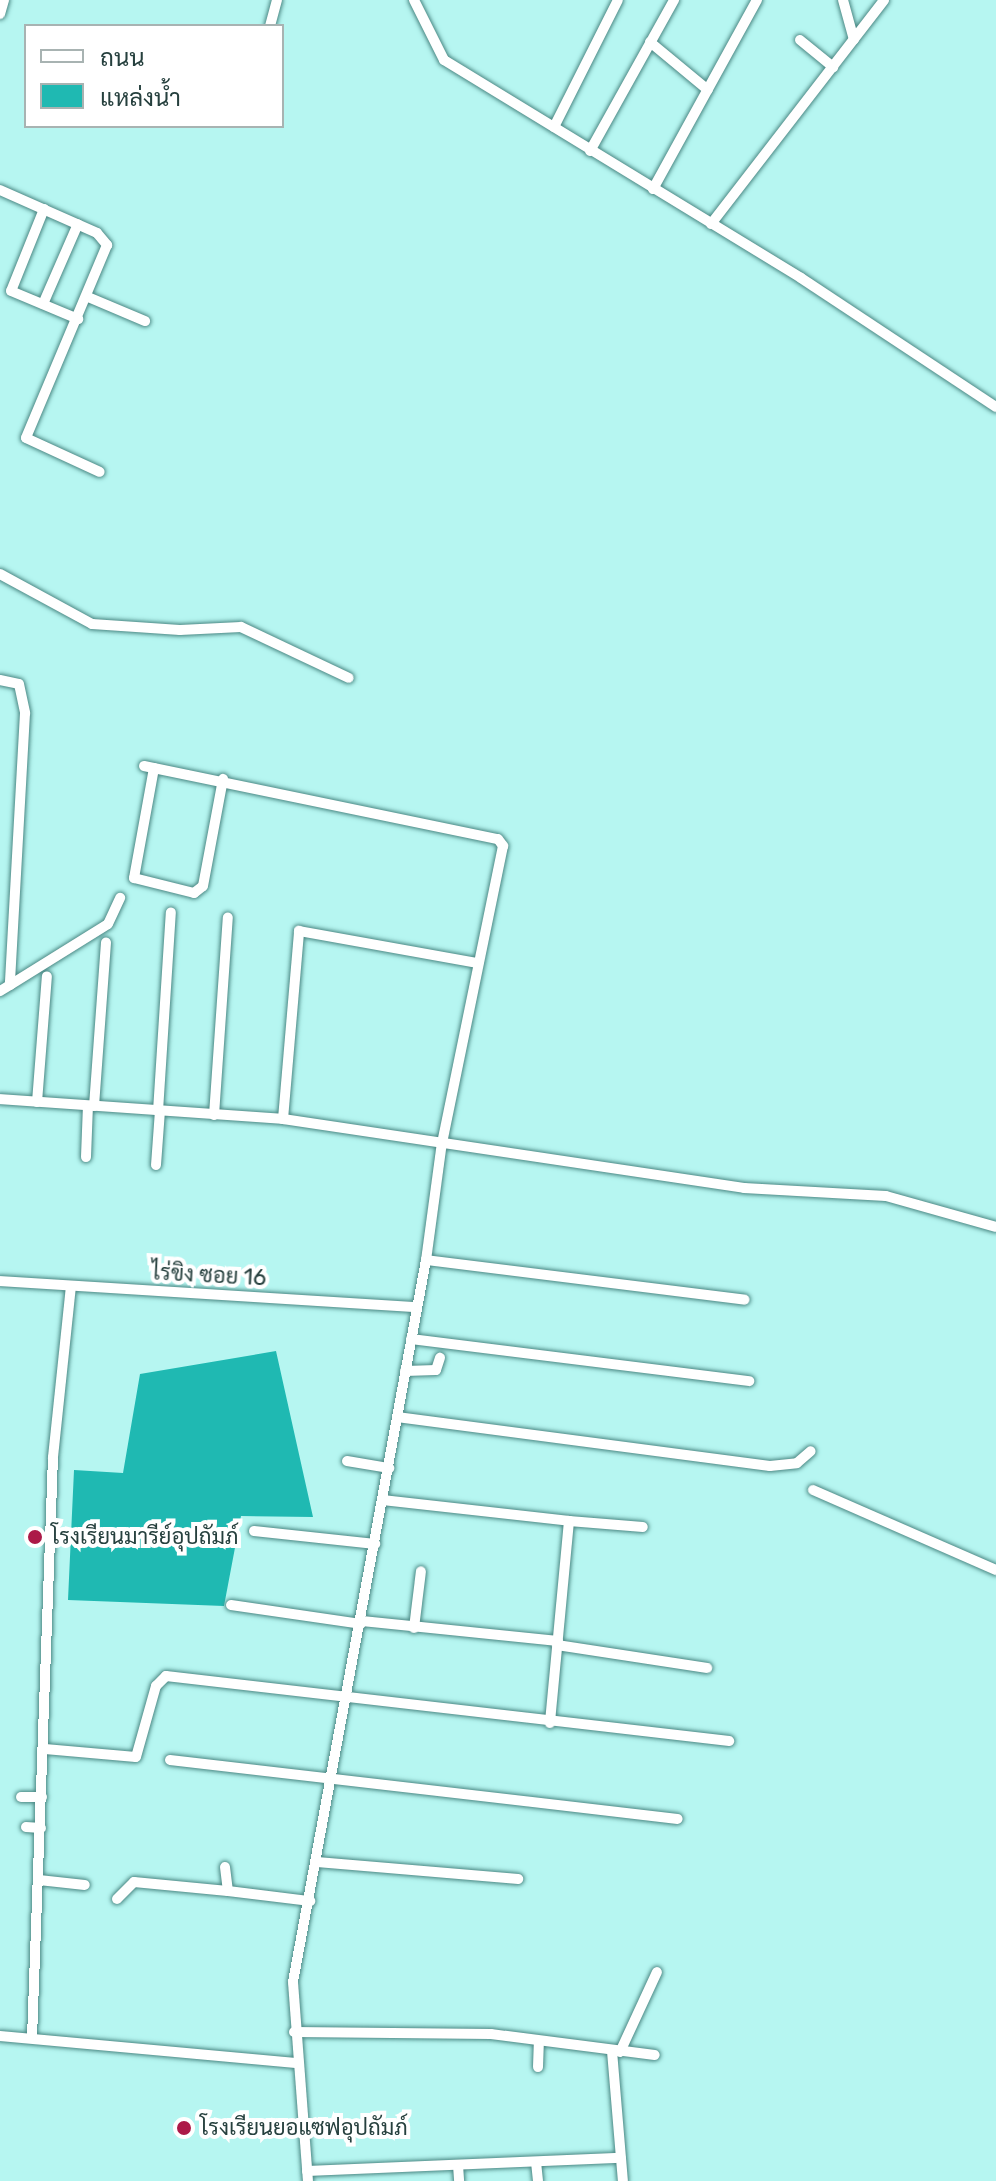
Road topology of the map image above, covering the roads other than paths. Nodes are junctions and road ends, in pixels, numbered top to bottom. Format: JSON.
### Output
{"nodes":[{"id":1,"x":4,"y":0,"type":"edge"},
{"id":2,"x":277,"y":0,"type":"edge"},
{"id":3,"x":414,"y":0,"type":"edge"},
{"id":4,"x":618,"y":0,"type":"edge"},
{"id":5,"x":674,"y":0,"type":"edge"},
{"id":6,"x":757,"y":0,"type":"edge"},
{"id":7,"x":843,"y":0,"type":"edge"},
{"id":8,"x":884,"y":0,"type":"edge"},
{"id":9,"x":0,"y":14,"type":"edge"},
{"id":10,"x":271,"y":24,"type":"edge"},
{"id":11,"x":800,"y":40,"type":"dead end"},
{"id":12,"x":854,"y":40,"type":"junction"},
{"id":13,"x":650,"y":42,"type":"junction"},
{"id":14,"x":833,"y":67,"type":"junction"},
{"id":15,"x":708,"y":90,"type":"junction"},
{"id":16,"x":554,"y":127,"type":"junction"},
{"id":17,"x":590,"y":151,"type":"junction"},
{"id":18,"x":653,"y":189,"type":"junction"},
{"id":19,"x":0,"y":190,"type":"edge"},
{"id":20,"x":44,"y":209,"type":"junction"},
{"id":21,"x":78,"y":224,"type":"junction"},
{"id":22,"x":711,"y":224,"type":"junction"},
{"id":23,"x":88,"y":297,"type":"junction"},
{"id":24,"x":43,"y":304,"type":"junction"},
{"id":25,"x":78,"y":319,"type":"junction"},
{"id":26,"x":145,"y":321,"type":"dead end"},
{"id":27,"x":996,"y":407,"type":"edge"},
{"id":28,"x":100,"y":472,"type":"dead end"},
{"id":29,"x":0,"y":574,"type":"edge"},
{"id":30,"x":349,"y":678,"type":"dead end"},
{"id":31,"x":0,"y":680,"type":"edge"},
{"id":32,"x":223,"y":779,"type":"junction"},
{"id":33,"x":120,"y":898,"type":"dead end"},
{"id":34,"x":171,"y":912,"type":"dead end"},
{"id":35,"x":228,"y":917,"type":"dead end"},
{"id":36,"x":106,"y":942,"type":"dead end"},
{"id":37,"x":477,"y":963,"type":"junction"},
{"id":38,"x":47,"y":976,"type":"dead end"},
{"id":39,"x":10,"y":985,"type":"junction"},
{"id":40,"x":0,"y":991,"type":"edge"},
{"id":41,"x":0,"y":1099,"type":"edge"},
{"id":42,"x":37,"y":1102,"type":"junction"},
{"id":43,"x":91,"y":1106,"type":"junction"},
{"id":44,"x":159,"y":1111,"type":"junction"},
{"id":45,"x":214,"y":1115,"type":"junction"},
{"id":46,"x":283,"y":1119,"type":"junction"},
{"id":47,"x":442,"y":1142,"type":"junction"},
{"id":48,"x":86,"y":1157,"type":"dead end"},
{"id":49,"x":156,"y":1165,"type":"dead end"},
{"id":50,"x":996,"y":1227,"type":"edge"},
{"id":51,"x":426,"y":1260,"type":"junction"},
{"id":52,"x":0,"y":1281,"type":"edge"},
{"id":53,"x":71,"y":1287,"type":"junction"},
{"id":54,"x":745,"y":1300,"type":"dead end"},
{"id":55,"x":416,"y":1307,"type":"junction"},
{"id":56,"x":411,"y":1339,"type":"junction"},
{"id":57,"x":440,"y":1358,"type":"dead end"},
{"id":58,"x":405,"y":1371,"type":"junction"},
{"id":59,"x":749,"y":1381,"type":"dead end"},
{"id":60,"x":397,"y":1417,"type":"junction"},
{"id":61,"x":811,"y":1451,"type":"dead end"},
{"id":62,"x":347,"y":1461,"type":"dead end"},
{"id":63,"x":389,"y":1468,"type":"junction"},
{"id":64,"x":813,"y":1490,"type":"dead end"},
{"id":65,"x":383,"y":1500,"type":"junction"},
{"id":66,"x":569,"y":1521,"type":"junction"},
{"id":67,"x":643,"y":1527,"type":"dead end"},
{"id":68,"x":254,"y":1531,"type":"dead end"},
{"id":69,"x":375,"y":1544,"type":"junction"},
{"id":70,"x":996,"y":1570,"type":"edge"},
{"id":71,"x":421,"y":1571,"type":"dead end"},
{"id":72,"x":231,"y":1605,"type":"dead end"},
{"id":73,"x":361,"y":1622,"type":"junction"},
{"id":74,"x":414,"y":1628,"type":"junction"},
{"id":75,"x":557,"y":1643,"type":"junction"},
{"id":76,"x":707,"y":1668,"type":"dead end"},
{"id":77,"x":346,"y":1700,"type":"junction"},
{"id":78,"x":550,"y":1723,"type":"junction"},
{"id":79,"x":729,"y":1741,"type":"dead end"},
{"id":80,"x":45,"y":1749,"type":"junction"},
{"id":81,"x":170,"y":1760,"type":"dead end"},
{"id":82,"x":330,"y":1780,"type":"junction"},
{"id":83,"x":21,"y":1797,"type":"dead end"},
{"id":84,"x":42,"y":1797,"type":"junction"},
{"id":85,"x":678,"y":1819,"type":"dead end"},
{"id":86,"x":26,"y":1827,"type":"dead end"},
{"id":87,"x":41,"y":1828,"type":"junction"},
{"id":88,"x":317,"y":1862,"type":"junction"},
{"id":89,"x":225,"y":1867,"type":"dead end"},
{"id":90,"x":518,"y":1879,"type":"dead end"},
{"id":91,"x":39,"y":1880,"type":"junction"},
{"id":92,"x":85,"y":1885,"type":"dead end"},
{"id":93,"x":228,"y":1891,"type":"junction"},
{"id":94,"x":117,"y":1899,"type":"dead end"},
{"id":95,"x":310,"y":1901,"type":"junction"},
{"id":96,"x":657,"y":1972,"type":"dead end"},
{"id":97,"x":294,"y":2032,"type":"junction"},
{"id":98,"x":0,"y":2036,"type":"edge"},
{"id":99,"x":32,"y":2038,"type":"junction"},
{"id":100,"x":539,"y":2041,"type":"junction"},
{"id":101,"x":616,"y":2051,"type":"junction"},
{"id":102,"x":655,"y":2055,"type":"dead end"},
{"id":103,"x":296,"y":2063,"type":"junction"},
{"id":104,"x":538,"y":2067,"type":"dead end"},
{"id":105,"x":621,"y":2158,"type":"junction"},
{"id":106,"x":536,"y":2162,"type":"junction"},
{"id":107,"x":458,"y":2165,"type":"junction"},
{"id":108,"x":386,"y":2169,"type":"junction"},
{"id":109,"x":307,"y":2176,"type":"edge"},
{"id":110,"x":387,"y":2181,"type":"edge"},
{"id":111,"x":459,"y":2181,"type":"edge"},
{"id":112,"x":538,"y":2181,"type":"edge"},
{"id":113,"x":623,"y":2181,"type":"edge"}],
"edges":[{"from":1,"to":9,"type":"street"},
{"from":2,"to":10,"type":"street"},
{"from":3,"to":16,"type":"street"},
{"from":4,"to":16,"type":"street"},
{"from":5,"to":13,"type":"street"},
{"from":6,"to":15,"type":"street"},
{"from":7,"to":12,"type":"street"},
{"from":8,"to":12,"type":"street"},
{"from":11,"to":14,"type":"street"},
{"from":12,"to":14,"type":"street"},
{"from":13,"to":15,"type":"street"},
{"from":13,"to":17,"type":"street"},
{"from":14,"to":22,"type":"street"},
{"from":15,"to":18,"type":"street"},
{"from":16,"to":17,"type":"street"},
{"from":17,"to":18,"type":"street"},
{"from":18,"to":22,"type":"street"},
{"from":19,"to":20,"type":"street"},
{"from":20,"to":21,"type":"street"},
{"from":20,"to":24,"type":"street"},
{"from":21,"to":23,"type":"street"},
{"from":21,"to":24,"type":"street"},
{"from":22,"to":27,"type":"street"},
{"from":23,"to":25,"type":"street"},
{"from":23,"to":26,"type":"street"},
{"from":24,"to":25,"type":"street"},
{"from":25,"to":28,"type":"street"},
{"from":29,"to":30,"type":"street"},
{"from":31,"to":39,"type":"street"},
{"from":32,"to":32,"type":"street"},
{"from":32,"to":37,"type":"street"},
{"from":33,"to":39,"type":"street"},
{"from":34,"to":44,"type":"street"},
{"from":35,"to":45,"type":"street"},
{"from":36,"to":43,"type":"street"},
{"from":37,"to":46,"type":"street"},
{"from":37,"to":47,"type":"street"},
{"from":38,"to":42,"type":"street"},
{"from":39,"to":40,"type":"street"},
{"from":41,"to":42,"type":"street"},
{"from":42,"to":43,"type":"street"},
{"from":43,"to":44,"type":"street"},
{"from":43,"to":48,"type":"street"},
{"from":44,"to":45,"type":"street"},
{"from":44,"to":49,"type":"street"},
{"from":45,"to":46,"type":"street"},
{"from":46,"to":47,"type":"street"},
{"from":47,"to":50,"type":"street"},
{"from":47,"to":51,"type":"street"},
{"from":51,"to":54,"type":"street"},
{"from":51,"to":55,"type":"street"},
{"from":52,"to":53,"type":"street","name":"ไร่ขิง ซอย 16"},
{"from":53,"to":55,"type":"street","name":"ไร่ขิง ซอย 16"},
{"from":53,"to":80,"type":"street"},
{"from":55,"to":56,"type":"street"},
{"from":56,"to":58,"type":"street"},
{"from":56,"to":59,"type":"street"},
{"from":57,"to":58,"type":"street"},
{"from":58,"to":60,"type":"street"},
{"from":60,"to":61,"type":"street"},
{"from":60,"to":63,"type":"street"},
{"from":62,"to":63,"type":"street"},
{"from":63,"to":65,"type":"street"},
{"from":64,"to":70,"type":"street"},
{"from":65,"to":66,"type":"street"},
{"from":65,"to":69,"type":"street"},
{"from":66,"to":67,"type":"street"},
{"from":66,"to":75,"type":"street"},
{"from":68,"to":69,"type":"street"},
{"from":69,"to":73,"type":"street"},
{"from":71,"to":74,"type":"street"},
{"from":72,"to":73,"type":"street"},
{"from":73,"to":74,"type":"street"},
{"from":73,"to":77,"type":"street"},
{"from":74,"to":75,"type":"street"},
{"from":75,"to":76,"type":"street"},
{"from":75,"to":78,"type":"street"},
{"from":77,"to":78,"type":"street"},
{"from":77,"to":80,"type":"street"},
{"from":77,"to":82,"type":"street"},
{"from":78,"to":79,"type":"street"},
{"from":80,"to":84,"type":"street"},
{"from":81,"to":82,"type":"street"},
{"from":82,"to":85,"type":"street"},
{"from":82,"to":88,"type":"street"},
{"from":83,"to":84,"type":"street"},
{"from":84,"to":87,"type":"street"},
{"from":86,"to":87,"type":"street"},
{"from":87,"to":91,"type":"street"},
{"from":88,"to":90,"type":"street"},
{"from":88,"to":95,"type":"street"},
{"from":89,"to":93,"type":"street"},
{"from":91,"to":92,"type":"street"},
{"from":91,"to":99,"type":"street"},
{"from":93,"to":94,"type":"street"},
{"from":93,"to":95,"type":"street"},
{"from":95,"to":97,"type":"street"},
{"from":96,"to":101,"type":"street"},
{"from":97,"to":100,"type":"street"},
{"from":97,"to":103,"type":"street"},
{"from":98,"to":99,"type":"street"},
{"from":99,"to":103,"type":"street"},
{"from":100,"to":101,"type":"street"},
{"from":100,"to":104,"type":"street"},
{"from":101,"to":102,"type":"street"},
{"from":101,"to":105,"type":"street"},
{"from":103,"to":109,"type":"street"},
{"from":105,"to":106,"type":"street"},
{"from":105,"to":113,"type":"street"},
{"from":106,"to":107,"type":"street"},
{"from":106,"to":112,"type":"street"},
{"from":107,"to":108,"type":"street"},
{"from":107,"to":111,"type":"street"},
{"from":108,"to":109,"type":"street"},
{"from":108,"to":110,"type":"street"}]}
